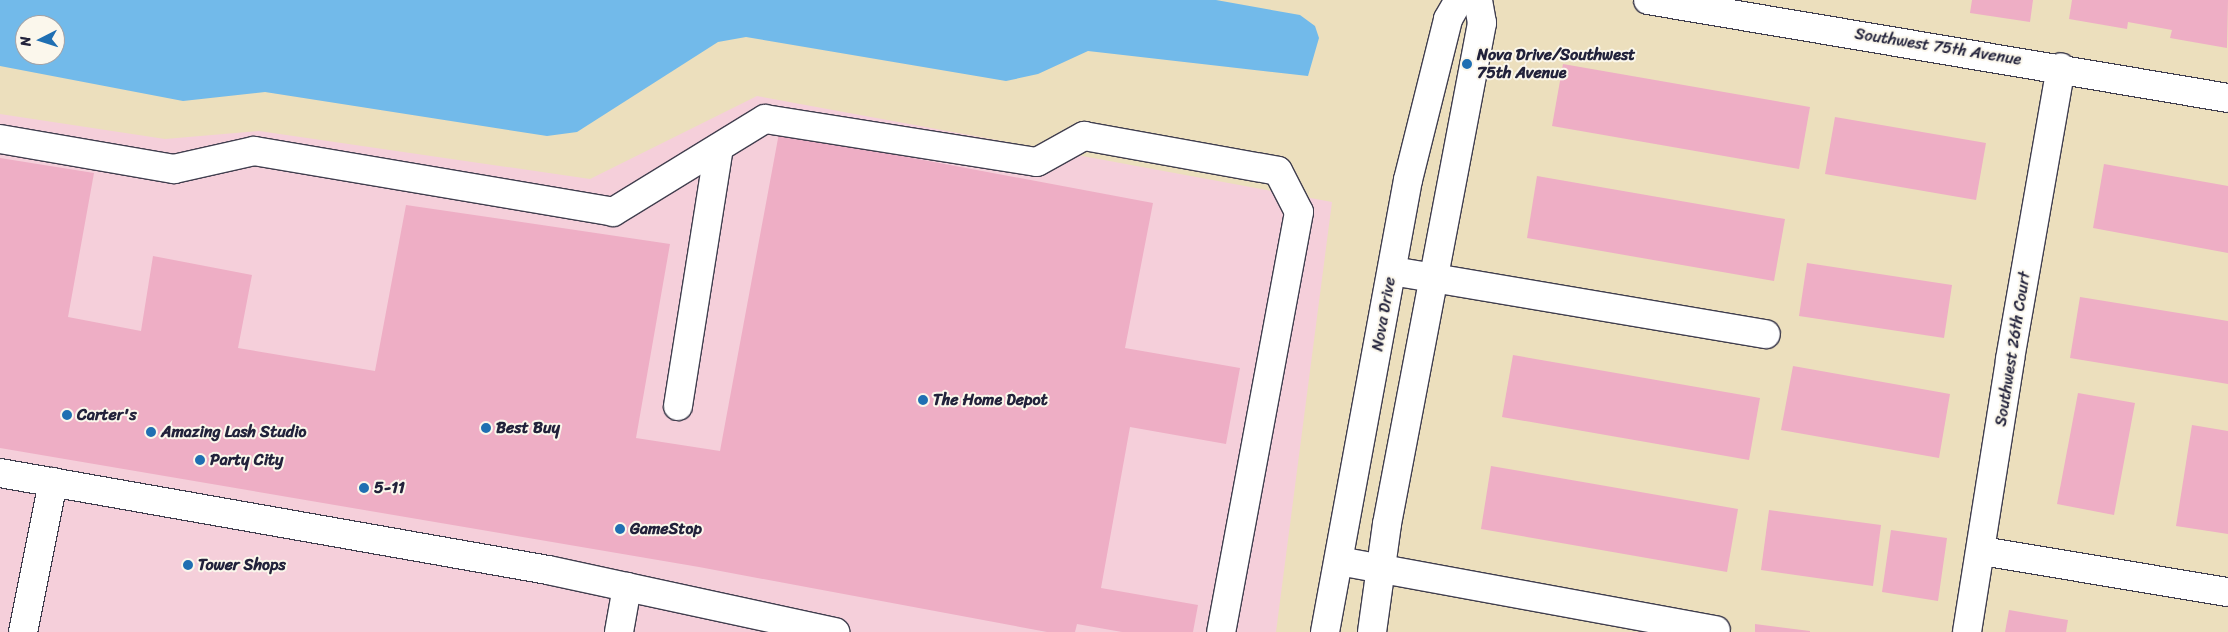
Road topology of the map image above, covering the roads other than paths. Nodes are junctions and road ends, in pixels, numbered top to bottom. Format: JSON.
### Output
{"nodes":[{"id":1,"x":1459,"y":0,"type":"edge"},
{"id":2,"x":1478,"y":0,"type":"edge"},
{"id":3,"x":1648,"y":0,"type":"edge"},
{"id":4,"x":2061,"y":67,"type":"junction"},
{"id":5,"x":2228,"y":98,"type":"edge"},
{"id":6,"x":0,"y":139,"type":"edge"},
{"id":7,"x":719,"y":148,"type":"junction"},
{"id":8,"x":1392,"y":272,"type":"junction"},
{"id":9,"x":1433,"y":278,"type":"junction"},
{"id":10,"x":1766,"y":334,"type":"dead end"},
{"id":11,"x":678,"y":406,"type":"dead end"},
{"id":12,"x":0,"y":473,"type":"edge"},
{"id":13,"x":53,"y":482,"type":"junction"},
{"id":14,"x":1982,"y":551,"type":"junction"},
{"id":15,"x":1339,"y":561,"type":"junction"},
{"id":16,"x":1381,"y":567,"type":"junction"},
{"id":17,"x":627,"y":588,"type":"junction"},
{"id":18,"x":2228,"y":592,"type":"edge"},
{"id":19,"x":1323,"y":626,"type":"edge"},
{"id":20,"x":1716,"y":630,"type":"dead end"},
{"id":21,"x":24,"y":632,"type":"edge"},
{"id":22,"x":619,"y":632,"type":"edge"},
{"id":23,"x":835,"y":632,"type":"edge"},
{"id":24,"x":1221,"y":632,"type":"edge"},
{"id":25,"x":1372,"y":632,"type":"edge"},
{"id":26,"x":1967,"y":632,"type":"edge"}],
"edges":[{"from":1,"to":8,"type":"street","name":"Nova Drive"},
{"from":2,"to":9,"type":"street"},
{"from":3,"to":4,"type":"street","name":"Southwest 75th Avenue"},
{"from":4,"to":5,"type":"street","name":"Southwest 75th Avenue"},
{"from":4,"to":14,"type":"street","name":"Southwest 26th Court"},
{"from":6,"to":7,"type":"street"},
{"from":7,"to":11,"type":"street"},
{"from":7,"to":24,"type":"street"},
{"from":8,"to":9,"type":"street"},
{"from":8,"to":15,"type":"street","name":"Nova Drive"},
{"from":9,"to":10,"type":"street"},
{"from":9,"to":16,"type":"street"},
{"from":12,"to":13,"type":"street"},
{"from":13,"to":17,"type":"street"},
{"from":13,"to":21,"type":"street"},
{"from":14,"to":18,"type":"street"},
{"from":14,"to":26,"type":"street","name":"Southwest 26th Court"},
{"from":15,"to":16,"type":"street"},
{"from":15,"to":19,"type":"street","name":"Nova Drive"},
{"from":16,"to":20,"type":"street"},
{"from":16,"to":25,"type":"street"},
{"from":17,"to":22,"type":"street"},
{"from":17,"to":23,"type":"street"}]}
